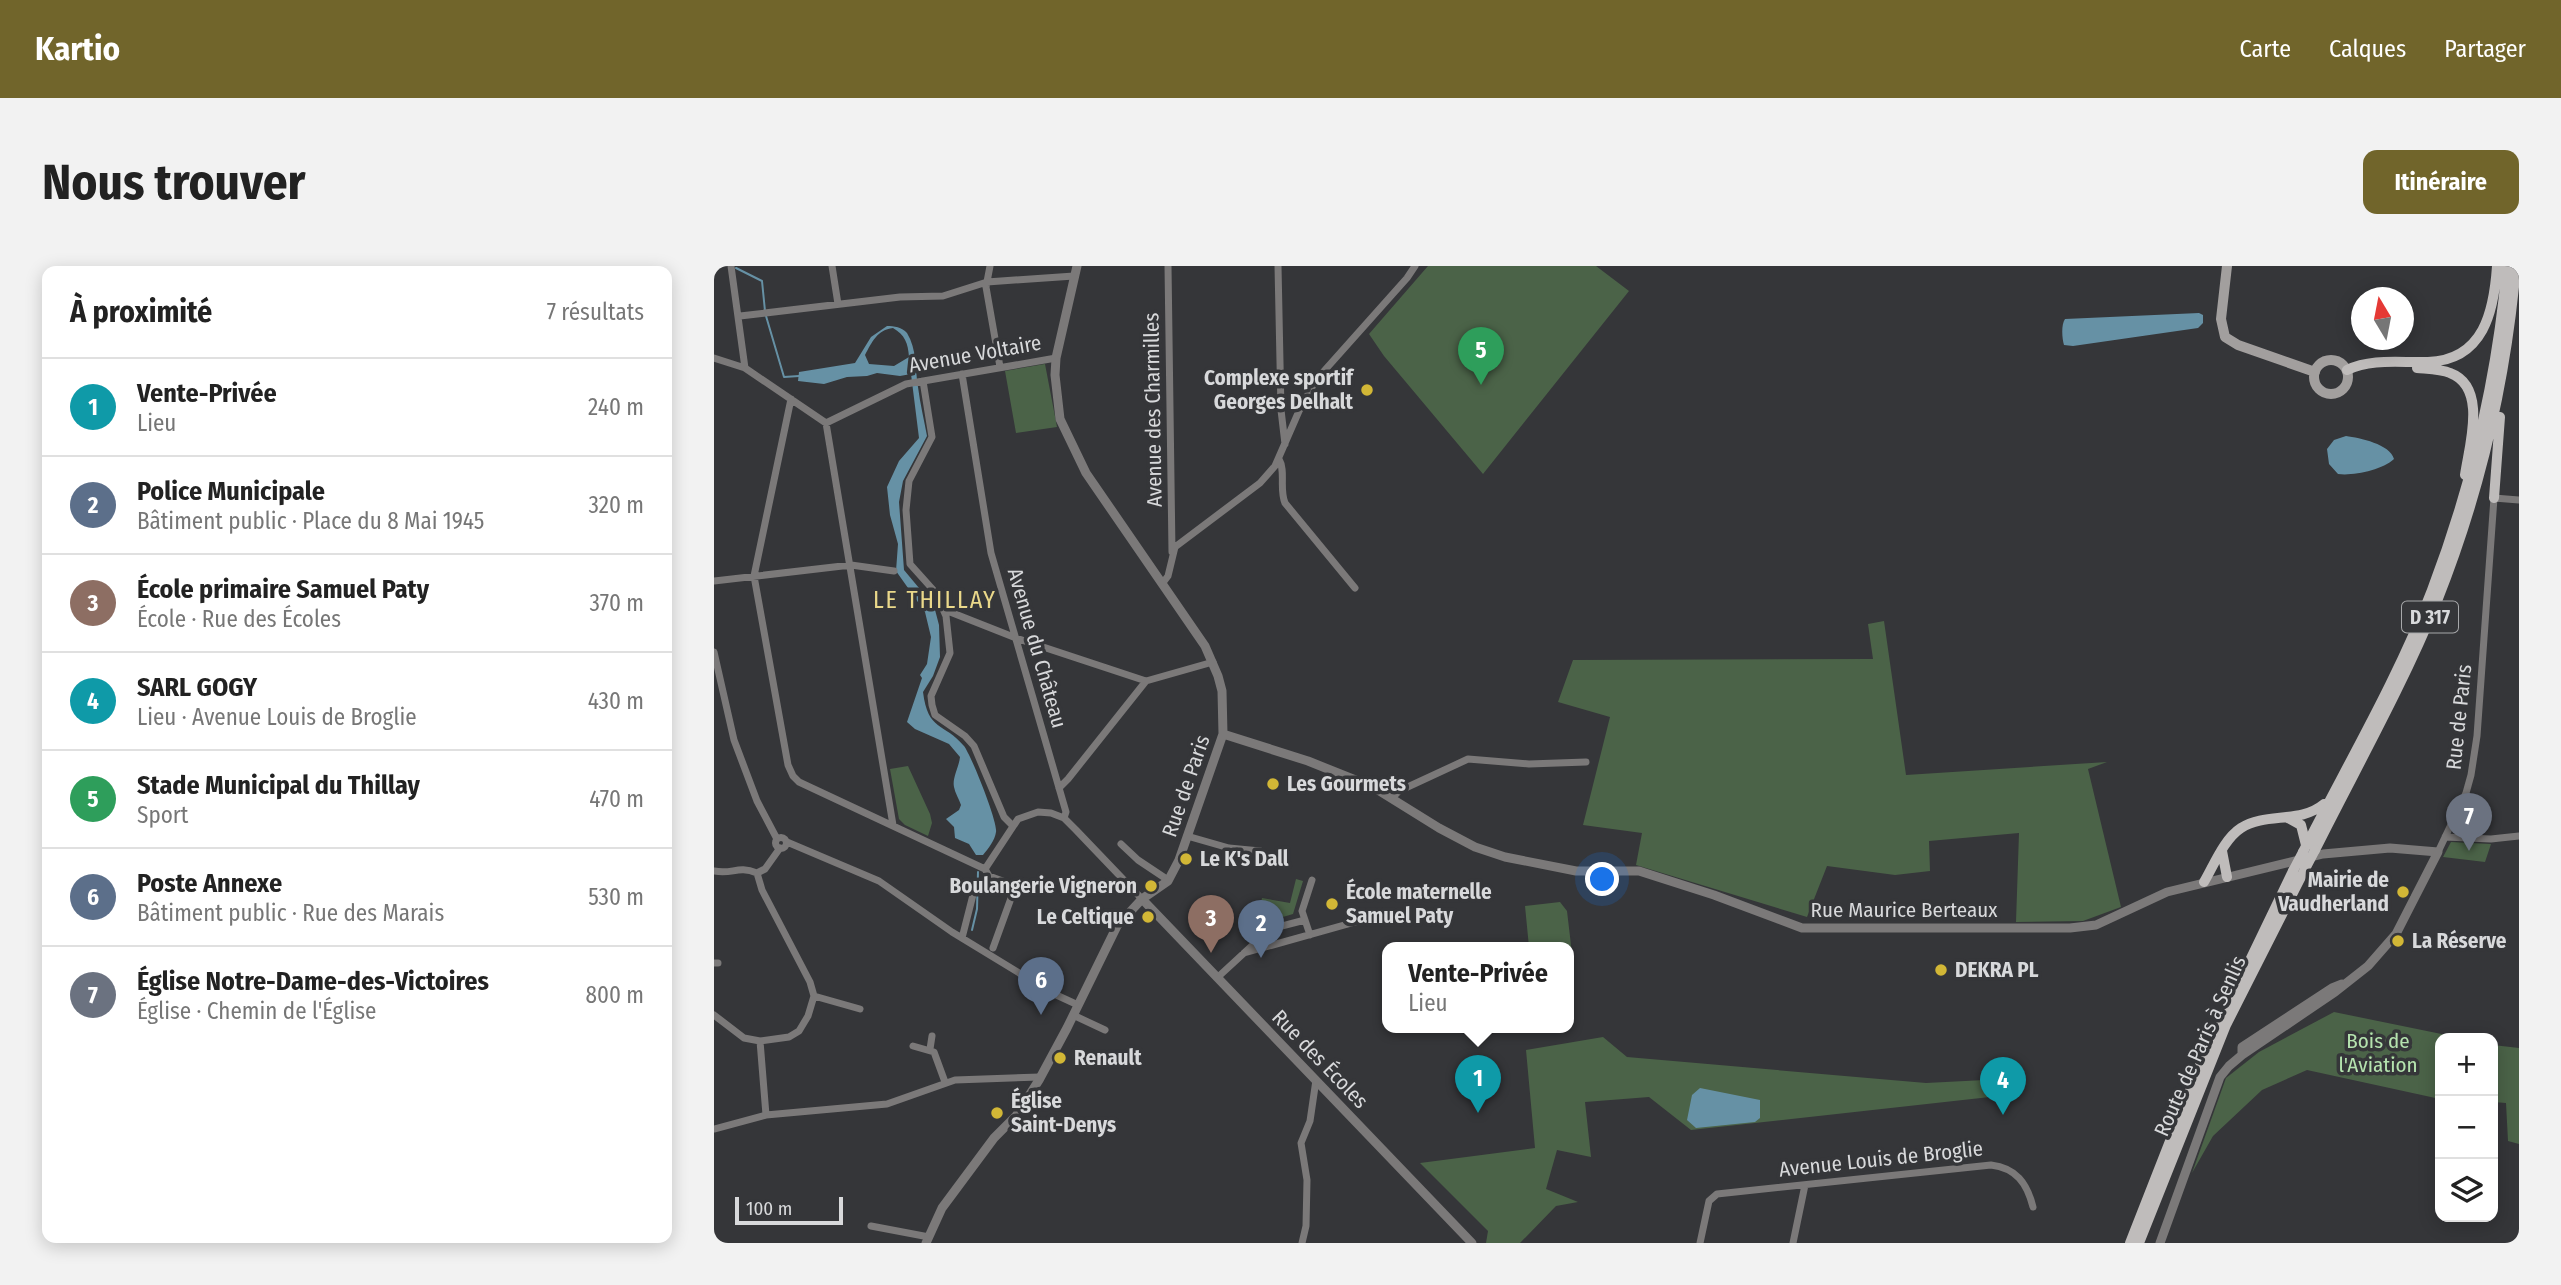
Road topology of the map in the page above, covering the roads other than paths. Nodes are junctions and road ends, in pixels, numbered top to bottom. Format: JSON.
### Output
{"nodes":[{"id":1,"x":731,"y":266,"type":"edge"},
{"id":2,"x":832,"y":266,"type":"edge"},
{"id":3,"x":990,"y":266,"type":"edge"},
{"id":4,"x":1077,"y":266,"type":"edge"},
{"id":5,"x":1168,"y":266,"type":"edge"},
{"id":6,"x":1278,"y":266,"type":"edge"},
{"id":7,"x":1415,"y":266,"type":"edge"},
{"id":8,"x":2227,"y":266,"type":"edge"},
{"id":9,"x":2497,"y":266,"type":"edge"},
{"id":10,"x":2507,"y":266,"type":"edge"},
{"id":11,"x":2516,"y":266,"type":"edge"},
{"id":12,"x":1074,"y":276,"type":"junction"},
{"id":13,"x":987,"y":282,"type":"junction"},
{"id":14,"x":838,"y":304,"type":"junction"},
{"id":15,"x":740,"y":316,"type":"junction"},
{"id":16,"x":714,"y":358,"type":"edge"},
{"id":17,"x":1056,"y":358,"type":"junction"},
{"id":18,"x":2388,"y":363,"type":"junction"},
{"id":19,"x":745,"y":368,"type":"junction"},
{"id":20,"x":1000,"y":368,"type":"junction"},
{"id":21,"x":2504,"y":368,"type":"junction"},
{"id":22,"x":2347,"y":370,"type":"junction"},
{"id":23,"x":2315,"y":372,"type":"junction"},
{"id":24,"x":962,"y":374,"type":"junction"},
{"id":25,"x":917,"y":382,"type":"junction"},
{"id":26,"x":791,"y":399,"type":"junction"},
{"id":27,"x":826,"y":423,"type":"junction"},
{"id":28,"x":1286,"y":445,"type":"junction"},
{"id":29,"x":1279,"y":459,"type":"junction"},
{"id":30,"x":2494,"y":498,"type":"junction"},
{"id":31,"x":2519,"y":500,"type":"edge"},
{"id":32,"x":2460,"y":509,"type":"junction"},
{"id":33,"x":1172,"y":553,"type":"junction"},
{"id":34,"x":851,"y":565,"type":"junction"},
{"id":35,"x":894,"y":571,"type":"dead end"},
{"id":36,"x":754,"y":576,"type":"junction"},
{"id":37,"x":714,"y":581,"type":"edge"},
{"id":38,"x":1162,"y":584,"type":"junction"},
{"id":39,"x":1355,"y":588,"type":"dead end"},
{"id":40,"x":944,"y":610,"type":"junction"},
{"id":41,"x":1016,"y":638,"type":"junction"},
{"id":42,"x":714,"y":652,"type":"edge"},
{"id":43,"x":1213,"y":662,"type":"junction"},
{"id":44,"x":1146,"y":681,"type":"junction"},
{"id":45,"x":1223,"y":734,"type":"junction"},
{"id":46,"x":1586,"y":762,"type":"dead end"},
{"id":47,"x":1059,"y":788,"type":"junction"},
{"id":48,"x":1392,"y":798,"type":"junction"},
{"id":49,"x":2329,"y":800,"type":"junction"},
{"id":50,"x":1064,"y":818,"type":"junction"},
{"id":51,"x":2288,"y":818,"type":"junction"},
{"id":52,"x":893,"y":825,"type":"junction"},
{"id":53,"x":1013,"y":826,"type":"junction"},
{"id":54,"x":1187,"y":836,"type":"junction"},
{"id":55,"x":2519,"y":836,"type":"edge"},
{"id":56,"x":2445,"y":837,"type":"junction"},
{"id":57,"x":778,"y":843,"type":"junction"},
{"id":58,"x":1121,"y":844,"type":"dead end"},
{"id":59,"x":2312,"y":850,"type":"junction"},
{"id":60,"x":1260,"y":851,"type":"dead end"},
{"id":61,"x":2222,"y":851,"type":"junction"},
{"id":62,"x":2438,"y":852,"type":"junction"},
{"id":63,"x":985,"y":869,"type":"junction"},
{"id":64,"x":714,"y":871,"type":"edge"},
{"id":65,"x":757,"y":873,"type":"junction"},
{"id":66,"x":2227,"y":877,"type":"junction"},
{"id":67,"x":1168,"y":880,"type":"junction"},
{"id":68,"x":1312,"y":880,"type":"dead end"},
{"id":69,"x":2204,"y":882,"type":"junction"},
{"id":70,"x":974,"y":891,"type":"dead end"},
{"id":71,"x":1142,"y":899,"type":"junction"},
{"id":72,"x":1373,"y":917,"type":"dead end"},
{"id":73,"x":1305,"y":920,"type":"junction"},
{"id":74,"x":1310,"y":935,"type":"junction"},
{"id":75,"x":962,"y":938,"type":"junction"},
{"id":76,"x":993,"y":948,"type":"dead end"},
{"id":77,"x":1244,"y":953,"type":"junction"},
{"id":78,"x":1217,"y":977,"type":"junction"},
{"id":79,"x":814,"y":996,"type":"junction"},
{"id":80,"x":860,"y":1009,"type":"dead end"},
{"id":81,"x":1076,"y":1010,"type":"junction"},
{"id":82,"x":714,"y":1015,"type":"edge"},
{"id":83,"x":1105,"y":1030,"type":"dead end"},
{"id":84,"x":932,"y":1036,"type":"dead end"},
{"id":85,"x":760,"y":1041,"type":"junction"},
{"id":86,"x":913,"y":1046,"type":"dead end"},
{"id":87,"x":930,"y":1049,"type":"junction"},
{"id":88,"x":1041,"y":1077,"type":"junction"},
{"id":89,"x":1316,"y":1080,"type":"junction"},
{"id":90,"x":945,"y":1082,"type":"junction"},
{"id":91,"x":766,"y":1115,"type":"junction"},
{"id":92,"x":714,"y":1129,"type":"edge"},
{"id":93,"x":1805,"y":1185,"type":"junction"},
{"id":94,"x":2033,"y":1207,"type":"dead end"},
{"id":95,"x":871,"y":1226,"type":"dead end"},
{"id":96,"x":928,"y":1240,"type":"edge"},
{"id":97,"x":1302,"y":1243,"type":"edge"},
{"id":98,"x":1472,"y":1243,"type":"edge"},
{"id":99,"x":1700,"y":1243,"type":"edge"},
{"id":100,"x":1793,"y":1243,"type":"edge"},
{"id":101,"x":2130,"y":1243,"type":"edge"},
{"id":102,"x":2139,"y":1243,"type":"edge"},
{"id":103,"x":2160,"y":1243,"type":"edge"}],
"edges":[{"from":1,"to":15,"type":"street"},
{"from":2,"to":14,"type":"street"},
{"from":3,"to":13,"type":"street"},
{"from":4,"to":12,"type":"street","name":"Rue de Paris"},
{"from":5,"to":33,"type":"street","name":"Avenue des Charmilles"},
{"from":6,"to":28,"type":"street"},
{"from":7,"to":28,"type":"street"},
{"from":8,"to":23,"type":"main road"},
{"from":9,"to":18,"type":"main road"},
{"from":10,"to":32,"type":"main road","number":"D 317"},
{"from":11,"to":21,"type":"main road","number":"D 317"},
{"from":12,"to":13,"type":"street"},
{"from":12,"to":17,"type":"street","name":"Rue de Paris"},
{"from":13,"to":14,"type":"street"},
{"from":13,"to":20,"type":"street"},
{"from":14,"to":15,"type":"street"},
{"from":15,"to":19,"type":"street"},
{"from":16,"to":19,"type":"street"},
{"from":17,"to":20,"type":"street","name":"Avenue Voltaire"},
{"from":17,"to":38,"type":"street","name":"Rue de Paris"},
{"from":18,"to":22,"type":"main road"},
{"from":18,"to":32,"type":"main road"},
{"from":19,"to":26,"type":"street"},
{"from":20,"to":24,"type":"street","name":"Avenue Voltaire"},
{"from":21,"to":30,"type":"main road"},
{"from":21,"to":59,"type":"main road","number":"D 317"},
{"from":22,"to":23,"type":"main road"},
{"from":22,"to":23,"type":"main road"},
{"from":24,"to":25,"type":"street","name":"Avenue Voltaire"},
{"from":24,"to":41,"type":"street","name":"Avenue du Château"},
{"from":25,"to":27,"type":"street","name":"Avenue Voltaire"},
{"from":25,"to":40,"type":"street"},
{"from":26,"to":27,"type":"street"},
{"from":26,"to":36,"type":"street"},
{"from":27,"to":34,"type":"street"},
{"from":28,"to":29,"type":"street"},
{"from":29,"to":33,"type":"street"},
{"from":29,"to":39,"type":"street"},
{"from":30,"to":31,"type":"street"},
{"from":30,"to":56,"type":"street","name":"Rue de Paris"},
{"from":32,"to":49,"type":"main road","number":"D 317"},
{"from":33,"to":38,"type":"street"},
{"from":34,"to":35,"type":"street"},
{"from":34,"to":36,"type":"street"},
{"from":34,"to":52,"type":"street"},
{"from":36,"to":37,"type":"street"},
{"from":36,"to":52,"type":"street"},
{"from":38,"to":43,"type":"street","name":"Rue de Paris"},
{"from":40,"to":41,"type":"street"},
{"from":40,"to":53,"type":"street"},
{"from":41,"to":44,"type":"street"},
{"from":41,"to":47,"type":"street","name":"Avenue du Château"},
{"from":42,"to":57,"type":"street"},
{"from":43,"to":44,"type":"street"},
{"from":43,"to":45,"type":"street","name":"Rue de Paris"},
{"from":44,"to":47,"type":"street"},
{"from":45,"to":48,"type":"street","name":"Rue Maurice Berteaux"},
{"from":45,"to":54,"type":"street","name":"Rue de Paris"},
{"from":46,"to":48,"type":"street"},
{"from":47,"to":50,"type":"street","name":"Avenue du Château"},
{"from":48,"to":69,"type":"street","name":"Rue Maurice Berteaux"},
{"from":49,"to":51,"type":"main road"},
{"from":49,"to":59,"type":"main road","number":"D 317"},
{"from":50,"to":53,"type":"street"},
{"from":50,"to":71,"type":"street"},
{"from":51,"to":59,"type":"main road"},
{"from":51,"to":61,"type":"main road"},
{"from":52,"to":63,"type":"street"},
{"from":53,"to":63,"type":"street"},
{"from":54,"to":60,"type":"street"},
{"from":54,"to":67,"type":"street","name":"Rue de Paris"},
{"from":55,"to":56,"type":"street"},
{"from":56,"to":62,"type":"street","name":"Rue de Paris"},
{"from":57,"to":65,"type":"street"},
{"from":57,"to":75,"type":"street"},
{"from":58,"to":67,"type":"street"},
{"from":59,"to":62,"type":"street","name":"Rue Maurice Berteaux"},
{"from":59,"to":66,"type":"street","name":"Rue Maurice Berteaux"},
{"from":59,"to":101,"type":"main road","name":"Route de Paris à Senlis","number":"D 317","bridge":true},
{"from":59,"to":102,"type":"main road","name":"Route de Paris à Senlis","number":"D 317","bridge":true},
{"from":61,"to":66,"type":"main road"},
{"from":61,"to":69,"type":"main road"},
{"from":62,"to":103,"type":"street","name":"Rue de Paris"},
{"from":63,"to":76,"type":"street"},
{"from":64,"to":65,"type":"street"},
{"from":65,"to":79,"type":"street"},
{"from":66,"to":69,"type":"street","name":"Rue Maurice Berteaux"},
{"from":67,"to":71,"type":"street","name":"Rue de Paris"},
{"from":68,"to":73,"type":"street"},
{"from":70,"to":75,"type":"street"},
{"from":71,"to":78,"type":"street","name":"Rue des Écoles"},
{"from":71,"to":81,"type":"street","name":"Rue de Paris"},
{"from":72,"to":74,"type":"street"},
{"from":73,"to":74,"type":"street"},
{"from":73,"to":77,"type":"street"},
{"from":74,"to":77,"type":"street"},
{"from":75,"to":81,"type":"street"},
{"from":77,"to":78,"type":"street"},
{"from":78,"to":89,"type":"street","name":"Rue des Écoles"},
{"from":79,"to":80,"type":"street"},
{"from":79,"to":85,"type":"street"},
{"from":81,"to":83,"type":"street"},
{"from":81,"to":88,"type":"street","name":"Rue de Paris"},
{"from":82,"to":85,"type":"street"},
{"from":84,"to":87,"type":"street"},
{"from":85,"to":91,"type":"street"},
{"from":86,"to":87,"type":"street"},
{"from":87,"to":90,"type":"street"},
{"from":88,"to":90,"type":"street"},
{"from":88,"to":96,"type":"street","name":"Rue de Paris"},
{"from":89,"to":97,"type":"street"},
{"from":89,"to":98,"type":"street","name":"Rue des Écoles"},
{"from":90,"to":91,"type":"street"},
{"from":91,"to":92,"type":"street"},
{"from":93,"to":94,"type":"street","name":"Avenue Louis de Broglie"},
{"from":93,"to":99,"type":"street","name":"Avenue Louis de Broglie"},
{"from":93,"to":100,"type":"street"},
{"from":95,"to":96,"type":"street"}]}
